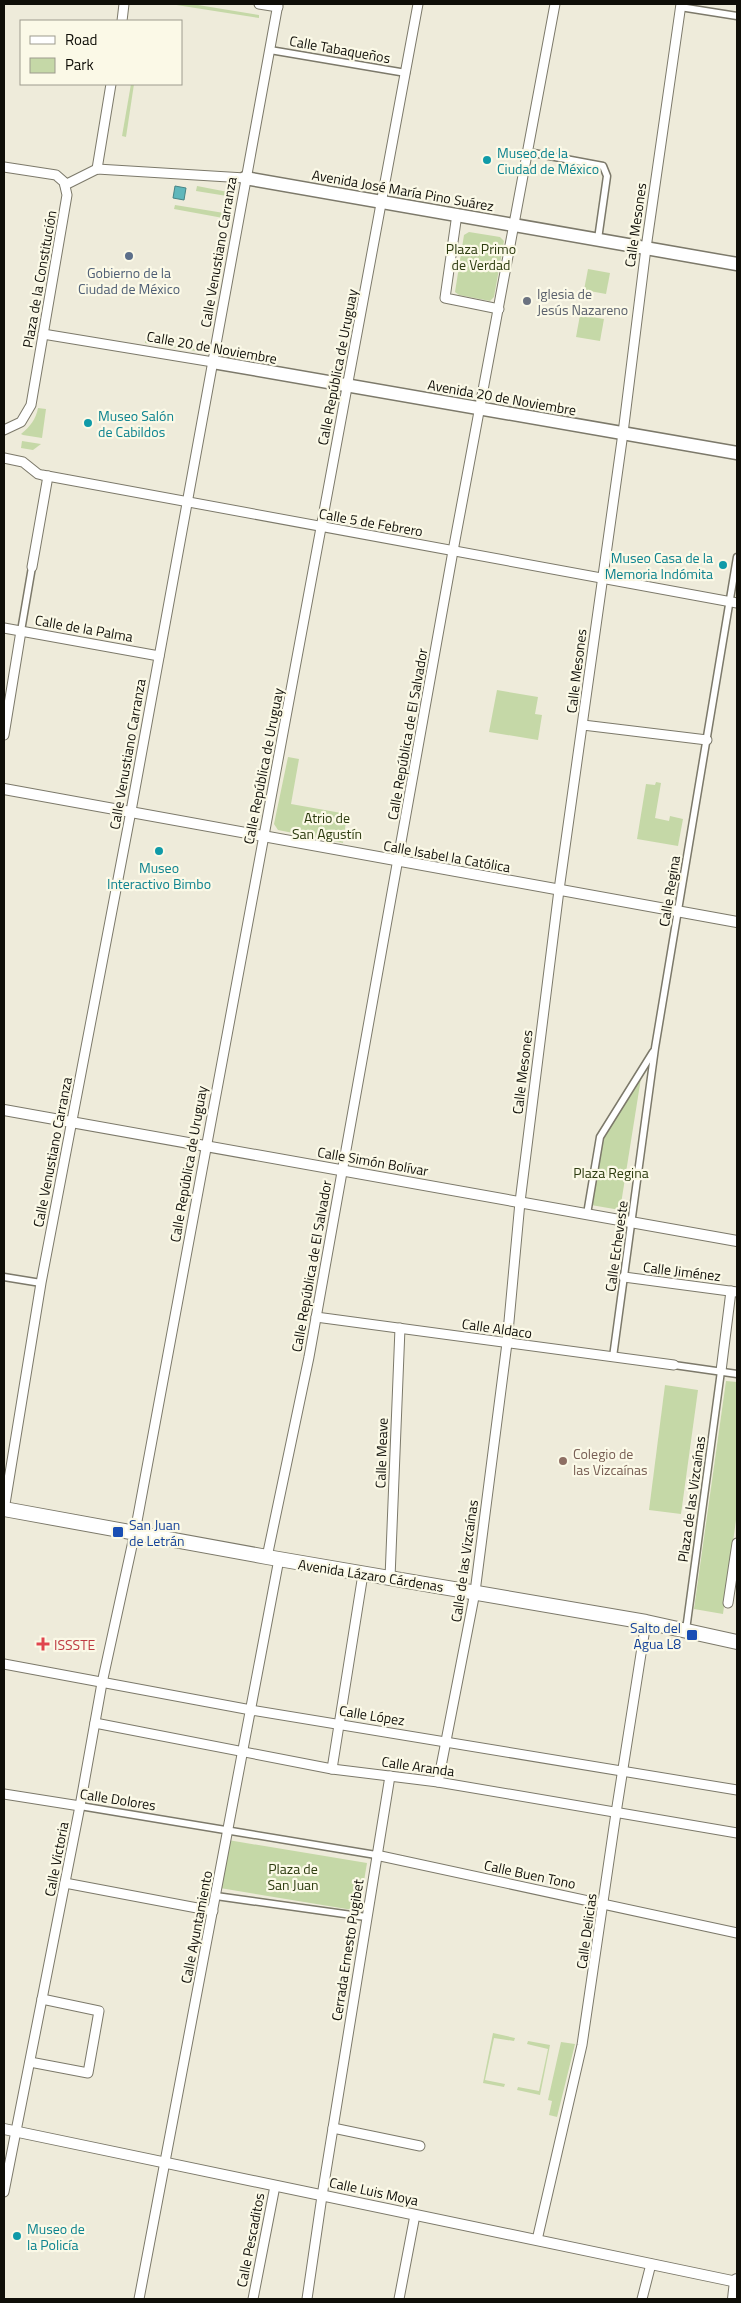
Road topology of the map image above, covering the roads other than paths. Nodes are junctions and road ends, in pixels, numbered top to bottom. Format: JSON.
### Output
{"nodes":[{"id":1,"x":124,"y":4,"type":"edge"},
{"id":2,"x":259,"y":4,"type":"edge"},
{"id":3,"x":418,"y":4,"type":"edge"},
{"id":4,"x":555,"y":4,"type":"edge"},
{"id":5,"x":278,"y":5,"type":"edge"},
{"id":6,"x":681,"y":6,"type":"edge"},
{"id":7,"x":737,"y":16,"type":"edge"},
{"id":8,"x":122,"y":20,"type":"edge"},
{"id":9,"x":270,"y":50,"type":"junction"},
{"id":10,"x":406,"y":73,"type":"junction"},
{"id":11,"x":111,"y":85,"type":"edge"},
{"id":12,"x":528,"y":152,"type":"junction"},
{"id":13,"x":4,"y":167,"type":"edge"},
{"id":14,"x":98,"y":169,"type":"junction"},
{"id":15,"x":245,"y":178,"type":"junction"},
{"id":16,"x":65,"y":185,"type":"junction"},
{"id":17,"x":382,"y":200,"type":"junction"},
{"id":18,"x":457,"y":214,"type":"junction"},
{"id":19,"x":514,"y":224,"type":"junction"},
{"id":20,"x":598,"y":238,"type":"junction"},
{"id":21,"x":646,"y":248,"type":"junction"},
{"id":22,"x":737,"y":264,"type":"edge"},
{"id":23,"x":499,"y":309,"type":"junction"},
{"id":24,"x":43,"y":334,"type":"junction"},
{"id":25,"x":213,"y":362,"type":"junction"},
{"id":26,"x":348,"y":386,"type":"junction"},
{"id":27,"x":376,"y":391,"type":"joint"},
{"id":28,"x":479,"y":408,"type":"junction"},
{"id":29,"x":4,"y":430,"type":"edge"},
{"id":30,"x":623,"y":433,"type":"junction"},
{"id":31,"x":737,"y":453,"type":"edge"},
{"id":32,"x":4,"y":458,"type":"edge"},
{"id":33,"x":48,"y":476,"type":"junction"},
{"id":34,"x":188,"y":503,"type":"junction"},
{"id":35,"x":321,"y":527,"type":"junction"},
{"id":36,"x":453,"y":551,"type":"junction"},
{"id":37,"x":737,"y":557,"type":"edge"},
{"id":38,"x":32,"y":567,"type":"joint"},
{"id":39,"x":602,"y":578,"type":"junction"},
{"id":40,"x":734,"y":602,"type":"edge"},
{"id":41,"x":4,"y":628,"type":"edge"},
{"id":42,"x":21,"y":631,"type":"junction"},
{"id":43,"x":160,"y":656,"type":"junction"},
{"id":44,"x":583,"y":725,"type":"junction"},
{"id":45,"x":4,"y":735,"type":"edge"},
{"id":46,"x":707,"y":740,"type":"junction"},
{"id":47,"x":4,"y":788,"type":"edge"},
{"id":48,"x":131,"y":812,"type":"junction"},
{"id":49,"x":264,"y":836,"type":"junction"},
{"id":50,"x":399,"y":861,"type":"junction"},
{"id":51,"x":559,"y":890,"type":"junction"},
{"id":52,"x":678,"y":912,"type":"junction"},
{"id":53,"x":737,"y":922,"type":"edge"},
{"id":54,"x":655,"y":1048,"type":"junction"},
{"id":55,"x":4,"y":1110,"type":"edge"},
{"id":56,"x":71,"y":1122,"type":"junction"},
{"id":57,"x":205,"y":1145,"type":"junction"},
{"id":58,"x":343,"y":1170,"type":"junction"},
{"id":59,"x":520,"y":1202,"type":"junction"},
{"id":60,"x":587,"y":1214,"type":"junction"},
{"id":61,"x":632,"y":1222,"type":"junction"},
{"id":62,"x":737,"y":1241,"type":"edge"},
{"id":63,"x":4,"y":1277,"type":"edge"},
{"id":64,"x":624,"y":1277,"type":"junction"},
{"id":65,"x":41,"y":1283,"type":"junction"},
{"id":66,"x":734,"y":1291,"type":"edge"},
{"id":67,"x":316,"y":1317,"type":"junction"},
{"id":68,"x":400,"y":1328,"type":"junction"},
{"id":69,"x":506,"y":1343,"type":"junction"},
{"id":70,"x":613,"y":1357,"type":"junction"},
{"id":71,"x":674,"y":1365,"type":"joint"},
{"id":72,"x":721,"y":1371,"type":"junction"},
{"id":73,"x":737,"y":1374,"type":"edge"},
{"id":74,"x":4,"y":1509,"type":"edge"},
{"id":75,"x":135,"y":1532,"type":"junction"},
{"id":76,"x":737,"y":1543,"type":"edge"},
{"id":77,"x":273,"y":1558,"type":"junction"},
{"id":78,"x":363,"y":1574,"type":"junction"},
{"id":79,"x":390,"y":1578,"type":"junction"},
{"id":80,"x":476,"y":1592,"type":"junction"},
{"id":81,"x":728,"y":1603,"type":"dead end"},
{"id":82,"x":646,"y":1622,"type":"junction"},
{"id":83,"x":686,"y":1631,"type":"junction"},
{"id":84,"x":737,"y":1642,"type":"edge"},
{"id":85,"x":4,"y":1664,"type":"edge"},
{"id":86,"x":102,"y":1683,"type":"junction"},
{"id":87,"x":251,"y":1710,"type":"junction"},
{"id":88,"x":95,"y":1723,"type":"junction"},
{"id":89,"x":339,"y":1724,"type":"junction"},
{"id":90,"x":446,"y":1741,"type":"junction"},
{"id":91,"x":243,"y":1753,"type":"junction"},
{"id":92,"x":332,"y":1769,"type":"junction"},
{"id":93,"x":623,"y":1770,"type":"junction"},
{"id":94,"x":390,"y":1776,"type":"junction"},
{"id":95,"x":438,"y":1782,"type":"junction"},
{"id":96,"x":737,"y":1790,"type":"edge"},
{"id":97,"x":4,"y":1794,"type":"edge"},
{"id":98,"x":80,"y":1806,"type":"junction"},
{"id":99,"x":616,"y":1813,"type":"junction"},
{"id":100,"x":228,"y":1831,"type":"junction"},
{"id":101,"x":737,"y":1833,"type":"edge"},
{"id":102,"x":376,"y":1855,"type":"junction"},
{"id":103,"x":65,"y":1883,"type":"junction"},
{"id":104,"x":216,"y":1896,"type":"junction"},
{"id":105,"x":603,"y":1904,"type":"junction"},
{"id":106,"x":213,"y":1911,"type":"junction"},
{"id":107,"x":366,"y":1917,"type":"junction"},
{"id":108,"x":737,"y":1933,"type":"edge"},
{"id":109,"x":42,"y":1999,"type":"junction"},
{"id":110,"x":30,"y":2062,"type":"junction"},
{"id":111,"x":333,"y":2128,"type":"junction"},
{"id":112,"x":4,"y":2129,"type":"edge"},
{"id":113,"x":16,"y":2132,"type":"junction"},
{"id":114,"x":420,"y":2146,"type":"dead end"},
{"id":115,"x":166,"y":2163,"type":"junction"},
{"id":116,"x":275,"y":2186,"type":"junction"},
{"id":117,"x":4,"y":2192,"type":"edge"},
{"id":118,"x":322,"y":2196,"type":"junction"},
{"id":119,"x":415,"y":2215,"type":"junction"},
{"id":120,"x":537,"y":2240,"type":"junction"},
{"id":121,"x":651,"y":2264,"type":"junction"},
{"id":122,"x":737,"y":2282,"type":"edge"},
{"id":123,"x":139,"y":2299,"type":"edge"},
{"id":124,"x":253,"y":2299,"type":"edge"},
{"id":125,"x":307,"y":2299,"type":"edge"},
{"id":126,"x":398,"y":2299,"type":"edge"},
{"id":127,"x":642,"y":2299,"type":"edge"},
{"id":128,"x":735,"y":2299,"type":"edge"}],
"edges":[{"from":1,"to":8,"type":"street"},
{"from":2,"to":5,"type":"street"},
{"from":3,"to":10,"type":"street","name":"Calle República de Uruguay"},
{"from":4,"to":12,"type":"street","name":"Calle República de El Salvador"},
{"from":5,"to":9,"type":"street","name":"Calle Venustiano Carranza"},
{"from":6,"to":7,"type":"street"},
{"from":6,"to":21,"type":"street","name":"Calle Mesones"},
{"from":9,"to":10,"type":"street","name":"Calle Tabaqueños"},
{"from":9,"to":15,"type":"street","name":"Calle Venustiano Carranza"},
{"from":10,"to":17,"type":"street","name":"Calle República de Uruguay"},
{"from":11,"to":14,"type":"street"},
{"from":12,"to":19,"type":"street","name":"Calle República de El Salvador"},
{"from":12,"to":20,"type":"street"},
{"from":13,"to":16,"type":"street"},
{"from":14,"to":15,"type":"street","name":"Avenida José María Pino Suárez"},
{"from":14,"to":16,"type":"street","name":"Avenida José María Pino Suárez"},
{"from":15,"to":17,"type":"main road","name":"Avenida José María Pino Suárez"},
{"from":15,"to":25,"type":"street","name":"Calle Venustiano Carranza"},
{"from":16,"to":24,"type":"street","name":"Plaza de la Constitución"},
{"from":17,"to":18,"type":"main road","name":"Avenida José María Pino Suárez"},
{"from":17,"to":26,"type":"street","name":"Calle República de Uruguay"},
{"from":18,"to":19,"type":"main road","name":"Avenida José María Pino Suárez"},
{"from":18,"to":23,"type":"street"},
{"from":19,"to":20,"type":"main road","name":"Avenida José María Pino Suárez"},
{"from":19,"to":23,"type":"street","name":"Calle República de El Salvador"},
{"from":20,"to":21,"type":"main road","name":"Avenida José María Pino Suárez"},
{"from":21,"to":22,"type":"main road","name":"Avenida José María Pino Suárez"},
{"from":21,"to":30,"type":"street","name":"Calle Mesones"},
{"from":23,"to":28,"type":"street","name":"Calle República de El Salvador"},
{"from":24,"to":25,"type":"street","name":"Calle 20 de Noviembre"},
{"from":24,"to":29,"type":"street","name":"Plaza de la Constitución"},
{"from":25,"to":26,"type":"main road","name":"Calle 20 de Noviembre"},
{"from":25,"to":34,"type":"street","name":"Calle Venustiano Carranza"},
{"from":26,"to":27,"type":"main road","name":"Calle 20 de Noviembre"},
{"from":26,"to":35,"type":"street","name":"Calle República de Uruguay"},
{"from":27,"to":28,"type":"main road","name":"Avenida 20 de Noviembre"},
{"from":28,"to":30,"type":"main road","name":"Avenida 20 de Noviembre"},
{"from":28,"to":36,"type":"street","name":"Calle República de El Salvador"},
{"from":30,"to":31,"type":"main road"},
{"from":30,"to":39,"type":"street","name":"Calle Mesones"},
{"from":32,"to":33,"type":"street","name":"Calle 5 de Febrero"},
{"from":33,"to":34,"type":"street","name":"Calle 5 de Febrero"},
{"from":33,"to":38,"type":"street"},
{"from":34,"to":35,"type":"street","name":"Calle 5 de Febrero"},
{"from":34,"to":43,"type":"street","name":"Calle Venustiano Carranza"},
{"from":35,"to":36,"type":"street","name":"Calle 5 de Febrero"},
{"from":35,"to":49,"type":"street","name":"Calle República de Uruguay"},
{"from":36,"to":39,"type":"street","name":"Calle 5 de Febrero"},
{"from":36,"to":50,"type":"street","name":"Calle República de El Salvador"},
{"from":37,"to":40,"type":"street","name":"Calle Regina"},
{"from":38,"to":42,"type":"street"},
{"from":39,"to":40,"type":"street","name":"Calle 5 de Febrero"},
{"from":39,"to":44,"type":"street","name":"Calle Mesones"},
{"from":40,"to":46,"type":"street","name":"Calle Regina"},
{"from":41,"to":42,"type":"street","name":"Calle de la Palma"},
{"from":42,"to":43,"type":"street","name":"Calle de la Palma"},
{"from":42,"to":45,"type":"street"},
{"from":43,"to":48,"type":"street","name":"Calle Venustiano Carranza"},
{"from":44,"to":46,"type":"street"},
{"from":44,"to":51,"type":"street","name":"Calle Mesones"},
{"from":46,"to":52,"type":"street","name":"Calle Regina"},
{"from":47,"to":48,"type":"street","name":"Calle Isabel la Católica"},
{"from":48,"to":49,"type":"street","name":"Calle Isabel la Católica"},
{"from":48,"to":56,"type":"street","name":"Calle Venustiano Carranza"},
{"from":49,"to":50,"type":"street","name":"Calle Isabel la Católica"},
{"from":49,"to":57,"type":"street","name":"Calle República de Uruguay"},
{"from":50,"to":51,"type":"street","name":"Calle Isabel la Católica"},
{"from":50,"to":58,"type":"street","name":"Calle República de El Salvador"},
{"from":51,"to":52,"type":"street","name":"Calle Isabel la Católica"},
{"from":51,"to":59,"type":"street","name":"Calle Mesones"},
{"from":52,"to":53,"type":"street","name":"Calle Isabel la Católica"},
{"from":52,"to":54,"type":"street","name":"Calle Regina"},
{"from":54,"to":60,"type":"street","name":"Calle Regina"},
{"from":54,"to":61,"type":"street","name":"Calle Echeveste"},
{"from":55,"to":56,"type":"street","name":"Calle Simón Bolívar"},
{"from":56,"to":57,"type":"street","name":"Calle Simón Bolívar"},
{"from":56,"to":65,"type":"street","name":"Calle Venustiano Carranza"},
{"from":57,"to":58,"type":"street","name":"Calle Simón Bolívar"},
{"from":57,"to":75,"type":"street","name":"Calle República de Uruguay"},
{"from":58,"to":59,"type":"street","name":"Calle Simón Bolívar"},
{"from":58,"to":67,"type":"street","name":"Calle República de El Salvador"},
{"from":59,"to":60,"type":"street","name":"Calle Simón Bolívar"},
{"from":59,"to":69,"type":"street","name":"Calle Mesones"},
{"from":60,"to":61,"type":"street","name":"Calle Simón Bolívar"},
{"from":61,"to":62,"type":"street","name":"Calle Simón Bolívar"},
{"from":61,"to":64,"type":"street","name":"Calle Echeveste"},
{"from":63,"to":65,"type":"street"},
{"from":64,"to":66,"type":"street","name":"Calle Jiménez"},
{"from":64,"to":70,"type":"street","name":"Calle Echeveste"},
{"from":65,"to":74,"type":"street","name":"Calle Venustiano Carranza"},
{"from":66,"to":72,"type":"street"},
{"from":67,"to":68,"type":"street","name":"Calle Aldaco"},
{"from":67,"to":77,"type":"street","name":"Calle República de El Salvador"},
{"from":68,"to":69,"type":"street","name":"Calle Aldaco"},
{"from":68,"to":79,"type":"street","name":"Calle Meave"},
{"from":69,"to":70,"type":"street","name":"Calle Aldaco"},
{"from":69,"to":80,"type":"street","name":"Calle de las Vizcaínas"},
{"from":70,"to":71,"type":"street","name":"Calle Aldaco"},
{"from":71,"to":72,"type":"street"},
{"from":72,"to":73,"type":"street"},
{"from":72,"to":83,"type":"street","name":"Plaza de las Vizcaínas"},
{"from":74,"to":75,"type":"main road","name":"Avenida Lázaro Cárdenas"},
{"from":75,"to":77,"type":"main road","name":"Avenida Lázaro Cárdenas"},
{"from":75,"to":86,"type":"street","name":"Calle Victoria"},
{"from":76,"to":81,"type":"street"},
{"from":77,"to":78,"type":"main road","name":"Avenida Lázaro Cárdenas"},
{"from":77,"to":87,"type":"street","name":"Calle Ayuntamiento"},
{"from":78,"to":79,"type":"main road","name":"Avenida Lázaro Cárdenas"},
{"from":78,"to":89,"type":"street"},
{"from":79,"to":80,"type":"main road","name":"Avenida Lázaro Cárdenas"},
{"from":80,"to":82,"type":"main road","name":"Avenida Lázaro Cárdenas"},
{"from":80,"to":90,"type":"street","name":"Calle de las Vizcaínas"},
{"from":82,"to":83,"type":"main road","name":"Avenida Lázaro Cárdenas"},
{"from":82,"to":93,"type":"street","name":"Calle Delicias"},
{"from":83,"to":84,"type":"main road","name":"Avenida Lázaro Cárdenas"},
{"from":85,"to":86,"type":"street","name":"Calle López"},
{"from":86,"to":87,"type":"street","name":"Calle López"},
{"from":86,"to":88,"type":"street","name":"Calle Victoria"},
{"from":87,"to":89,"type":"street","name":"Calle López"},
{"from":87,"to":91,"type":"street","name":"Calle Ayuntamiento"},
{"from":88,"to":91,"type":"street","name":"Calle Aranda"},
{"from":88,"to":98,"type":"street","name":"Calle Victoria"},
{"from":89,"to":90,"type":"street","name":"Calle López"},
{"from":89,"to":92,"type":"street"},
{"from":90,"to":93,"type":"street","name":"Calle López"},
{"from":90,"to":95,"type":"street","name":"Calle de las Vizcaínas"},
{"from":91,"to":92,"type":"street","name":"Calle Aranda"},
{"from":91,"to":100,"type":"street","name":"Calle Ayuntamiento"},
{"from":92,"to":94,"type":"street","name":"Calle Aranda"},
{"from":93,"to":96,"type":"street","name":"Calle López"},
{"from":93,"to":99,"type":"street","name":"Calle Delicias"},
{"from":94,"to":95,"type":"street","name":"Calle Aranda"},
{"from":94,"to":102,"type":"street","name":"Cerrada Ernesto Pugibet"},
{"from":95,"to":99,"type":"street","name":"Calle Aranda"},
{"from":97,"to":98,"type":"street","name":"Calle Dolores"},
{"from":98,"to":100,"type":"street","name":"Calle Dolores"},
{"from":98,"to":103,"type":"street","name":"Calle Victoria"},
{"from":99,"to":101,"type":"street","name":"Calle Aranda"},
{"from":99,"to":105,"type":"street","name":"Calle Delicias"},
{"from":100,"to":102,"type":"street","name":"Calle Dolores"},
{"from":100,"to":104,"type":"street","name":"Calle Ayuntamiento"},
{"from":102,"to":105,"type":"street","name":"Calle Buen Tono"},
{"from":102,"to":107,"type":"street","name":"Cerrada Ernesto Pugibet"},
{"from":103,"to":106,"type":"street"},
{"from":103,"to":109,"type":"street","name":"Calle Victoria"},
{"from":104,"to":106,"type":"street","name":"Calle Ayuntamiento"},
{"from":104,"to":107,"type":"street"},
{"from":105,"to":108,"type":"street","name":"Calle Buen Tono"},
{"from":105,"to":120,"type":"street","name":"Calle Delicias"},
{"from":106,"to":115,"type":"street","name":"Calle Ayuntamiento"},
{"from":107,"to":111,"type":"street","name":"Cerrada Ernesto Pugibet"},
{"from":109,"to":110,"type":"street","name":"Calle Victoria"},
{"from":109,"to":110,"type":"street"},
{"from":110,"to":113,"type":"street","name":"Calle Victoria"},
{"from":111,"to":114,"type":"street"},
{"from":111,"to":118,"type":"street","name":"Cerrada Ernesto Pugibet"},
{"from":112,"to":113,"type":"street","name":"Calle Luis Moya"},
{"from":113,"to":115,"type":"street","name":"Calle Luis Moya"},
{"from":113,"to":117,"type":"street","name":"Calle Victoria"},
{"from":115,"to":116,"type":"street","name":"Calle Luis Moya"},
{"from":115,"to":123,"type":"street","name":"Calle Ayuntamiento"},
{"from":116,"to":118,"type":"street","name":"Calle Luis Moya"},
{"from":116,"to":124,"type":"street","name":"Calle Pescaditos"},
{"from":118,"to":119,"type":"street","name":"Calle Luis Moya"},
{"from":118,"to":125,"type":"street","name":"Cerrada Ernesto Pugibet"},
{"from":119,"to":120,"type":"street","name":"Calle Luis Moya"},
{"from":119,"to":126,"type":"street"},
{"from":120,"to":121,"type":"street","name":"Calle Luis Moya"},
{"from":121,"to":122,"type":"street","name":"Calle Luis Moya"},
{"from":121,"to":127,"type":"street"},
{"from":122,"to":128,"type":"main road"}]}
